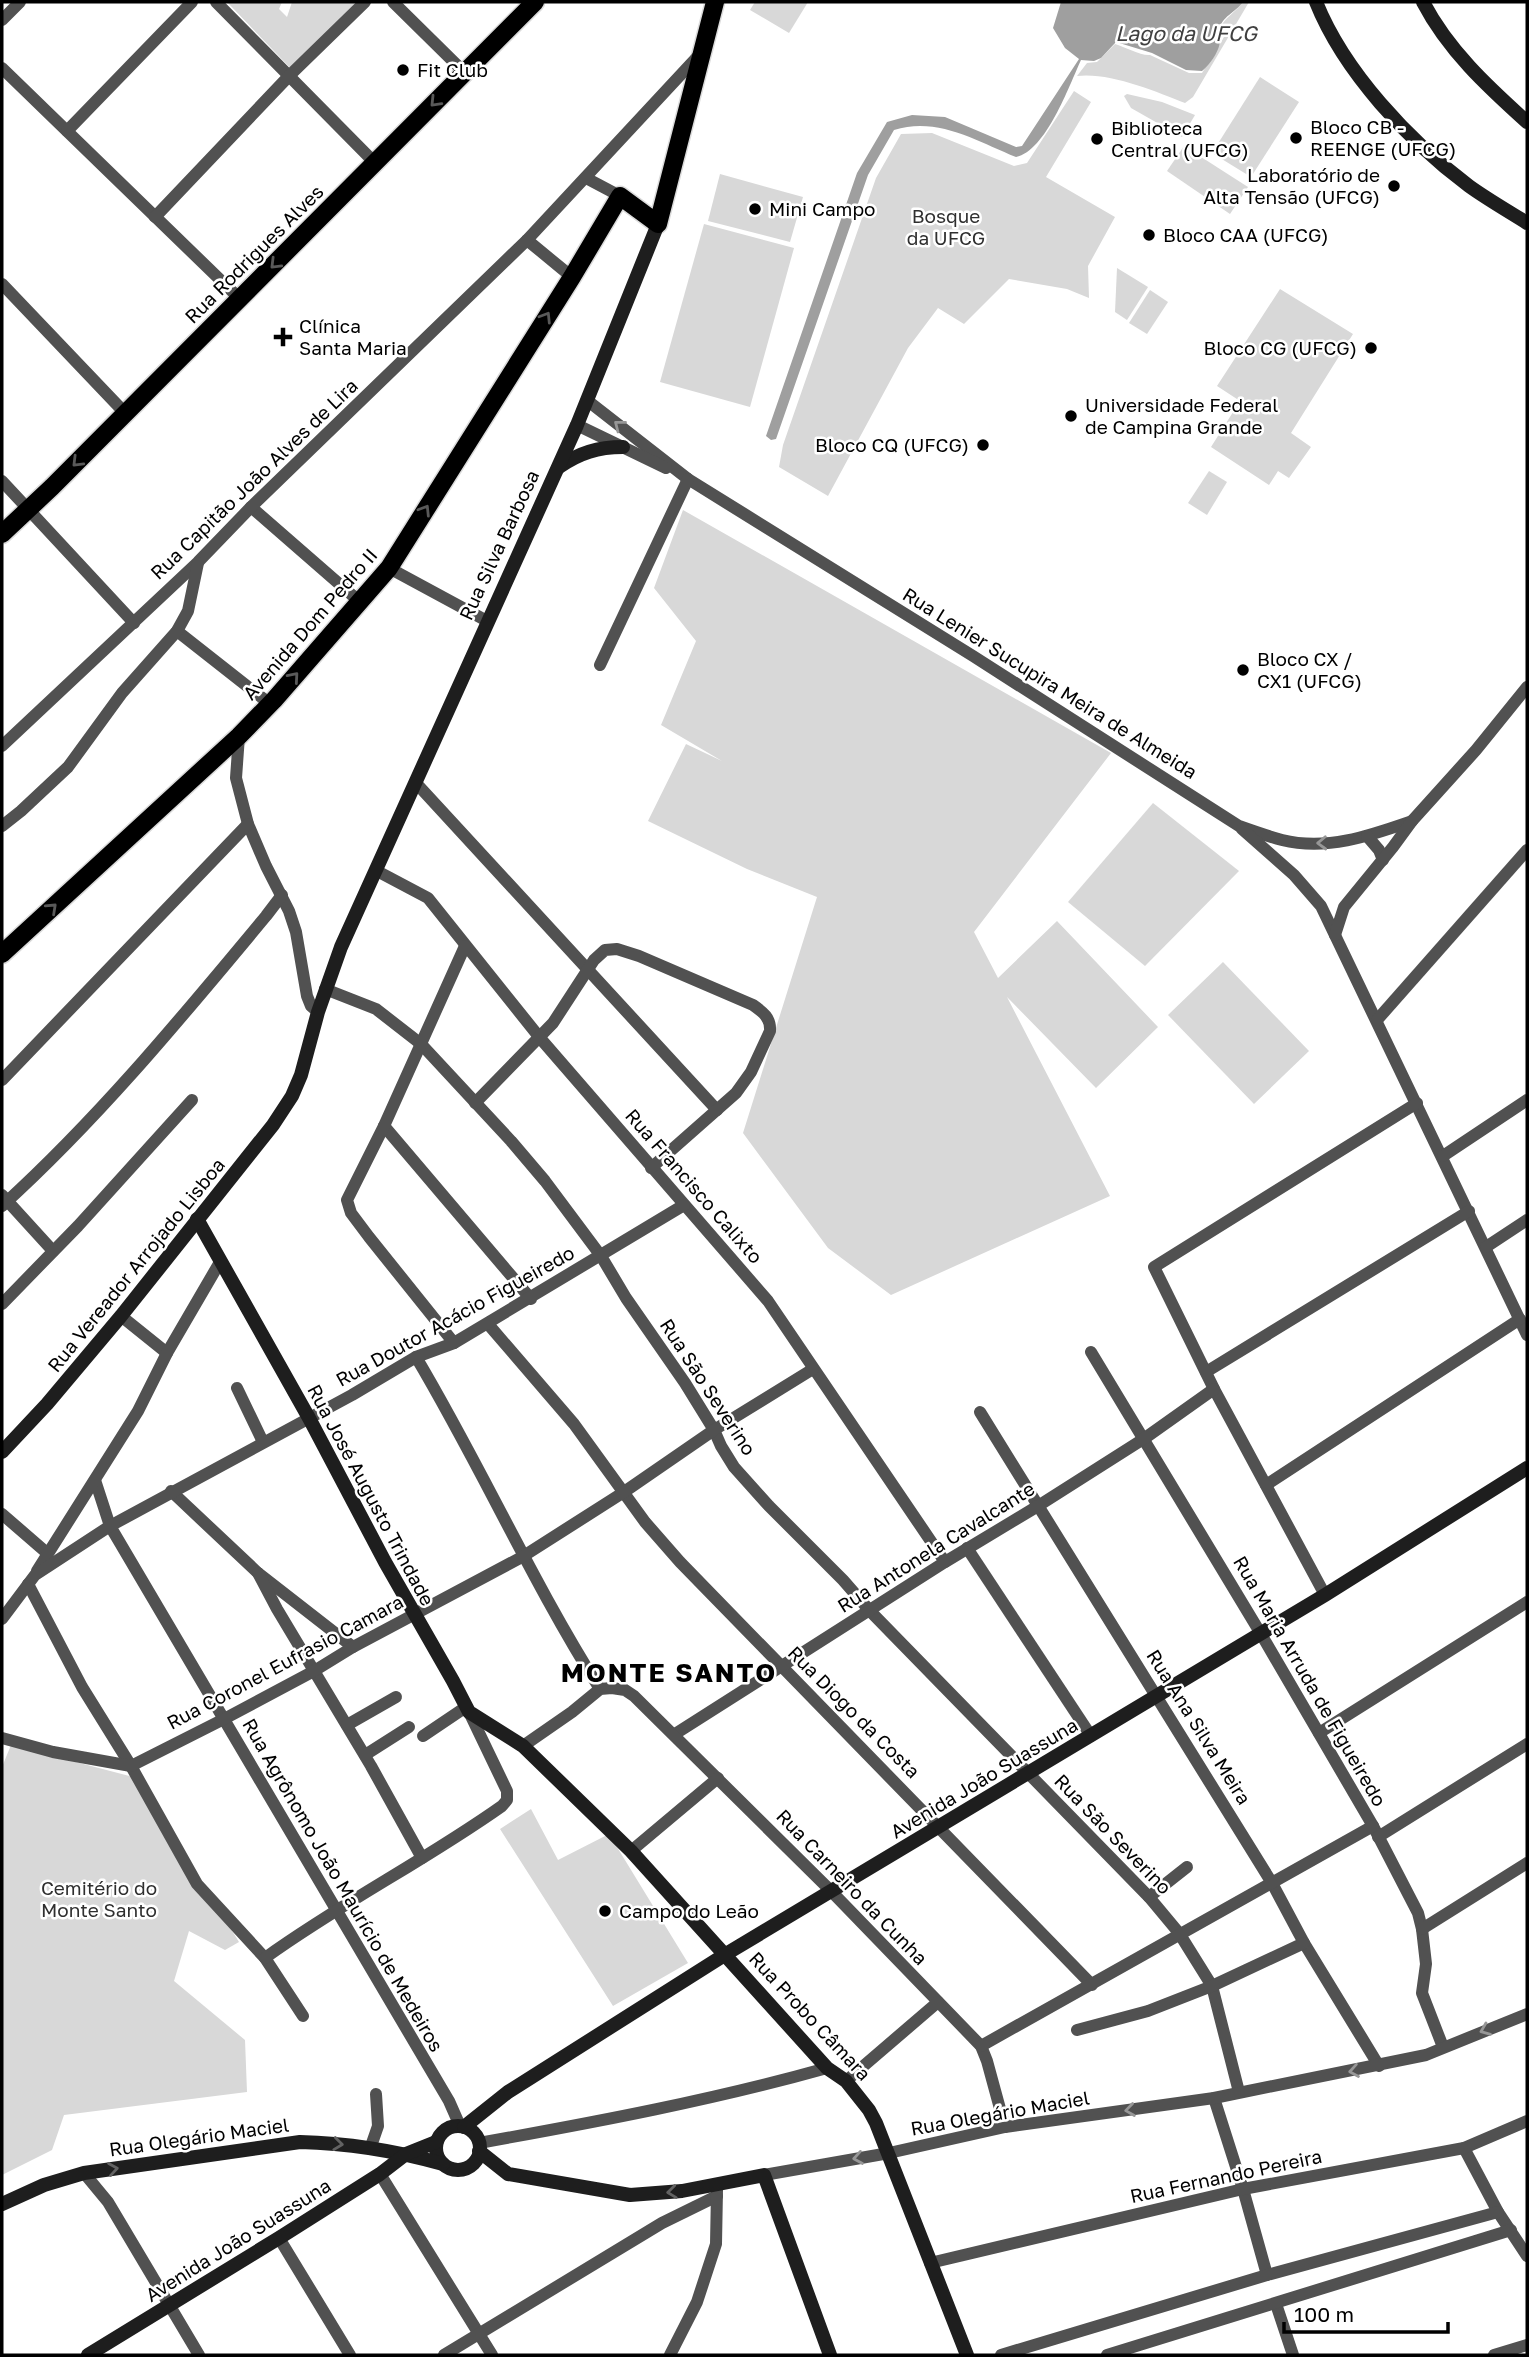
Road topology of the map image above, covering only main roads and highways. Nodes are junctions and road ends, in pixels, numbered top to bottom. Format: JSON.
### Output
{"nodes":[{"id":1,"x":535,"y":2,"type":"edge"},
{"id":2,"x":715,"y":2,"type":"edge"},
{"id":3,"x":1316,"y":2,"type":"edge"},
{"id":4,"x":1423,"y":2,"type":"edge"},
{"id":5,"x":1527,"y":122,"type":"edge"},
{"id":6,"x":1527,"y":223,"type":"edge"},
{"id":7,"x":658,"y":224,"type":"junction"},
{"id":8,"x":622,"y":447,"type":"road end"},
{"id":9,"x":558,"y":468,"type":"junction"},
{"id":10,"x":2,"y":534,"type":"edge"},
{"id":11,"x":2,"y":954,"type":"edge"},
{"id":12,"x":292,"y":1096,"type":"joint"},
{"id":13,"x":197,"y":1219,"type":"junction"},
{"id":14,"x":2,"y":1452,"type":"edge"},
{"id":15,"x":1527,"y":1468,"type":"edge"},
{"id":16,"x":467,"y":1710,"type":"joint"},
{"id":17,"x":726,"y":1954,"type":"junction"},
{"id":18,"x":462,"y":2126,"type":"junction"},
{"id":19,"x":436,"y":2142,"type":"junction"},
{"id":20,"x":479,"y":2147,"type":"junction"},
{"id":21,"x":406,"y":2154,"type":"junction"},
{"id":22,"x":443,"y":2164,"type":"junction"},
{"id":23,"x":2,"y":2204,"type":"edge"},
{"id":24,"x":88,"y":2355,"type":"edge"},
{"id":25,"x":830,"y":2355,"type":"edge"},
{"id":26,"x":967,"y":2355,"type":"edge"}],
"edges":[{"from":1,"to":10,"type":"main road","name":"Rua Rodrigues Alves","one_way":true},
{"from":2,"to":7,"type":"main road","name":"Rua Silva Barbosa"},
{"from":3,"to":6,"type":"main road"},
{"from":4,"to":5,"type":"main road"},
{"from":7,"to":9,"type":"main road","name":"Rua Silva Barbosa"},
{"from":11,"to":7,"type":"main road","name":"Avenida Dom Pedro II","one_way":true},
{"from":8,"to":9,"type":"main road"},
{"from":9,"to":12,"type":"main road","name":"Rua Silva Barbosa"},
{"from":12,"to":13,"type":"main road","name":"Rua Vereador Arrojado Lisboa"},
{"from":13,"to":14,"type":"main road","name":"Rua Vereador Arrojado Lisboa"},
{"from":13,"to":16,"type":"main road","name":"Rua José Augusto Trindade"},
{"from":15,"to":17,"type":"main road","name":"Avenida João Suassuna"},
{"from":16,"to":17,"type":"main road","name":"Rua Probo Câmara"},
{"from":17,"to":18,"type":"main road","name":"Avenida João Suassuna"},
{"from":17,"to":26,"type":"main road","name":"Rua Probo Câmara"},
{"from":18,"to":19,"type":"main road"},
{"from":18,"to":20,"type":"main road"},
{"from":19,"to":21,"type":"main road","name":"Avenida João Suassuna"},
{"from":19,"to":22,"type":"main road"},
{"from":20,"to":22,"type":"main road"},
{"from":25,"to":20,"type":"main road","name":"Rua Olegário Maciel","one_way":true},
{"from":21,"to":22,"type":"main road"},
{"from":23,"to":21,"type":"main road","name":"Rua Olegário Maciel","one_way":true},
{"from":21,"to":24,"type":"main road","name":"Avenida João Suassuna"}]}
